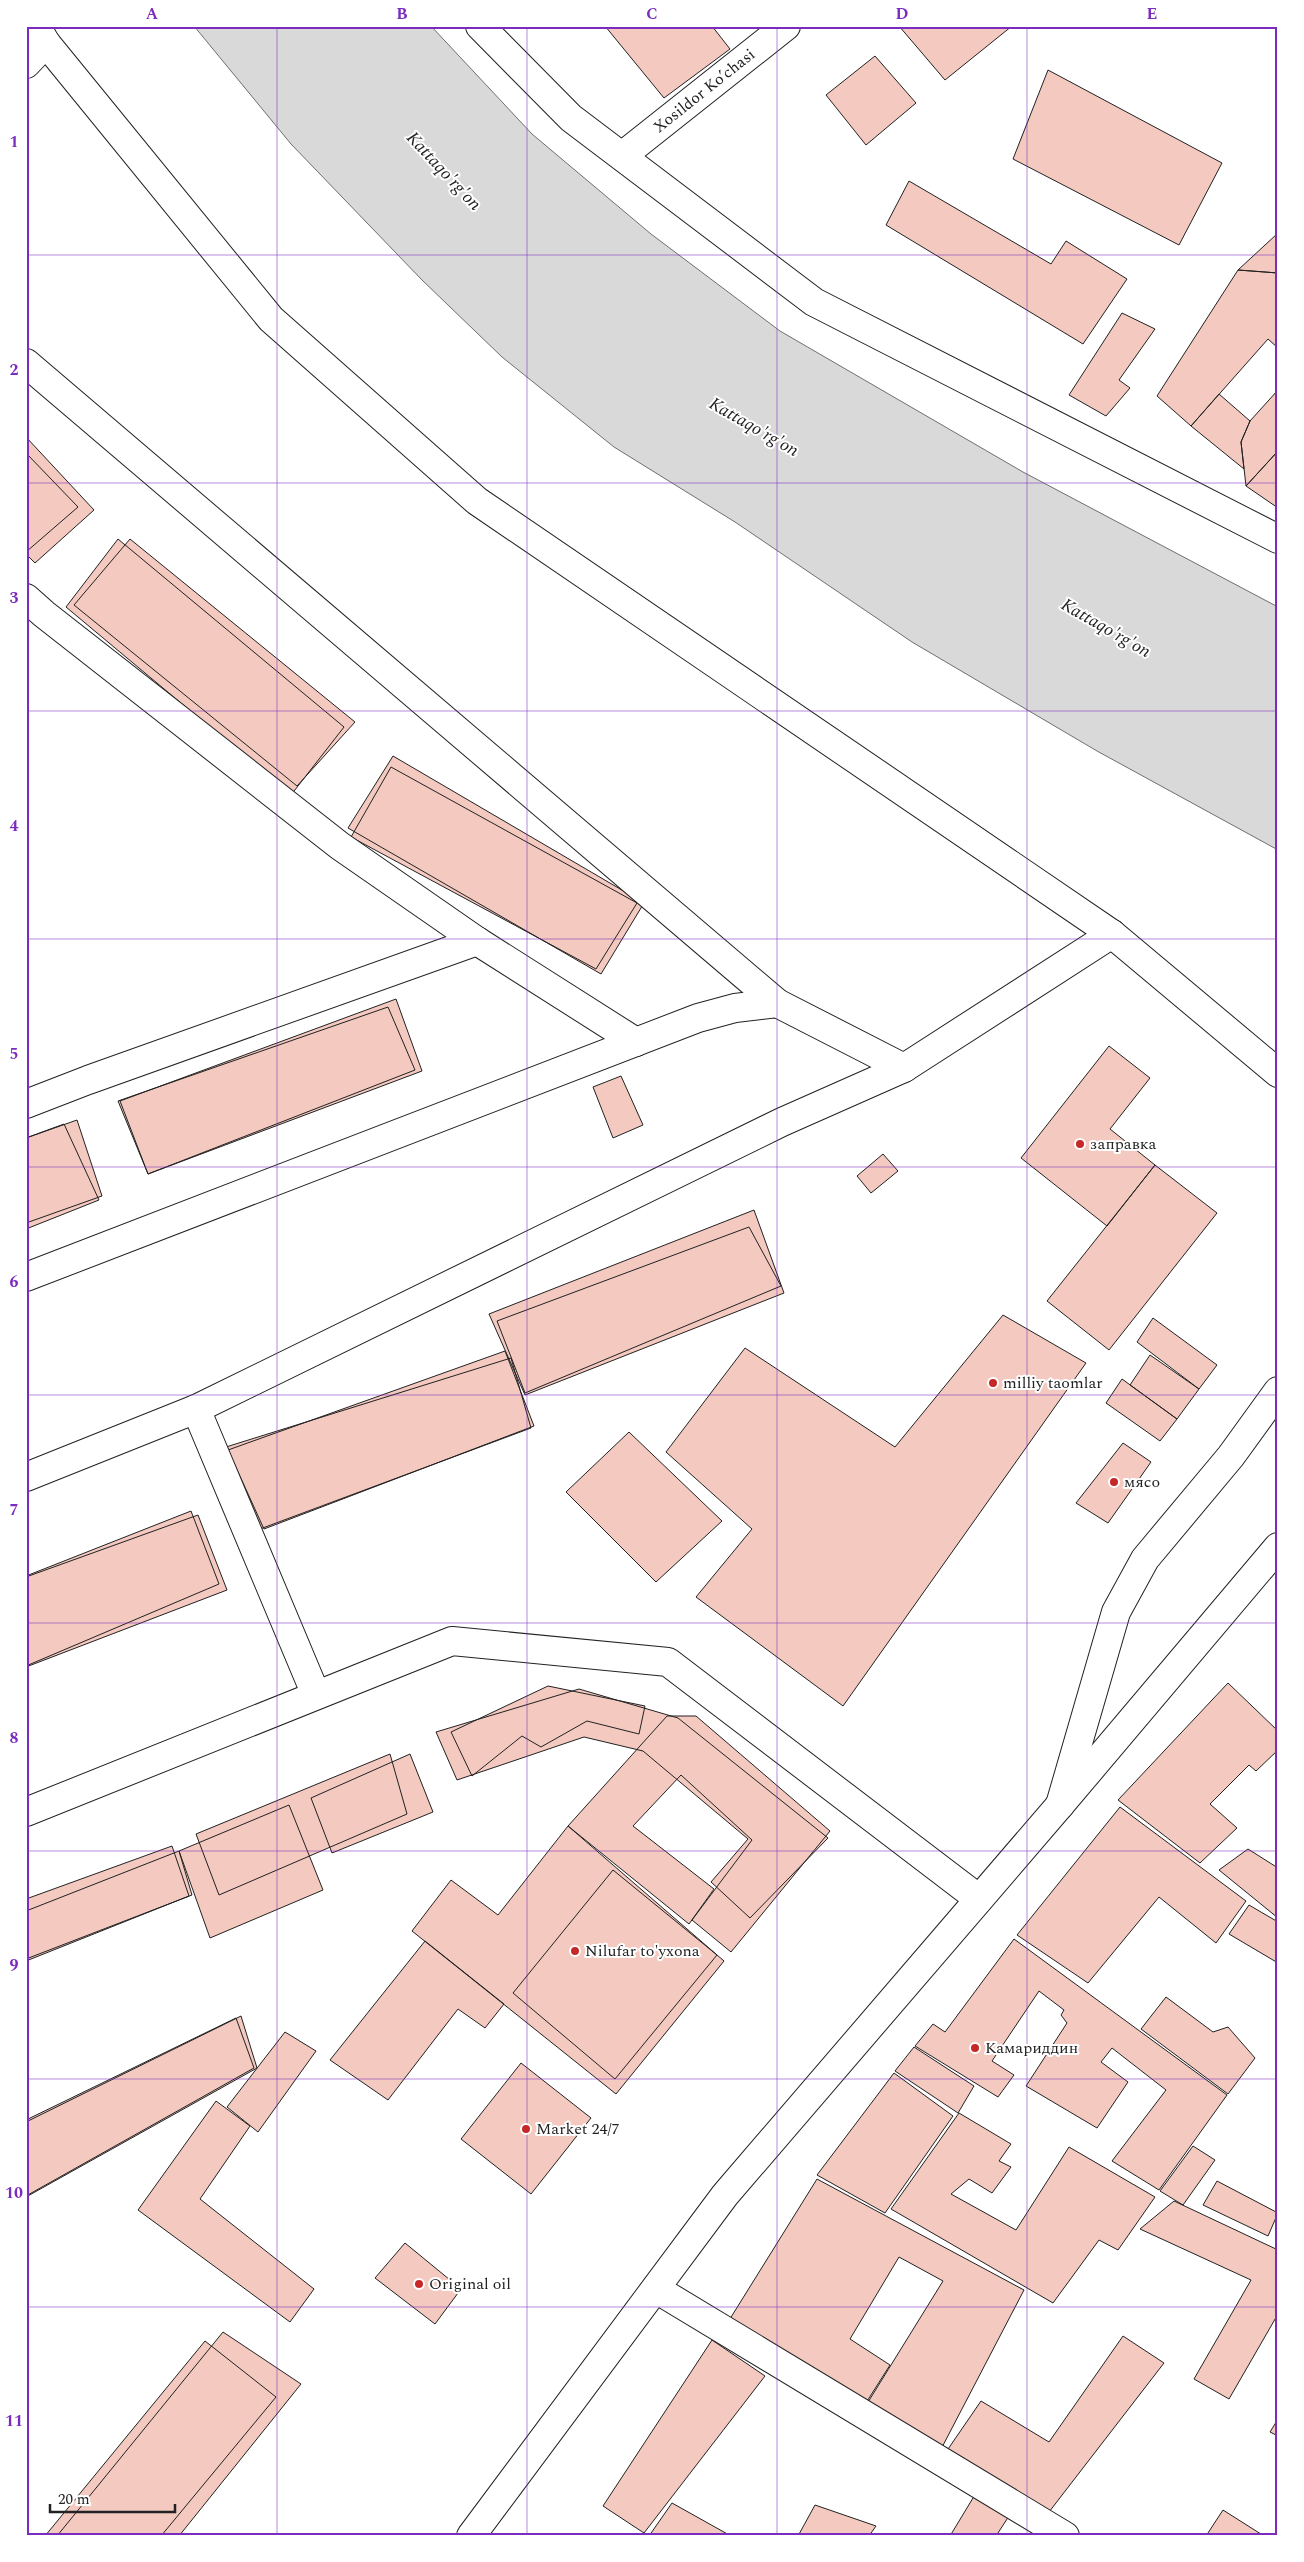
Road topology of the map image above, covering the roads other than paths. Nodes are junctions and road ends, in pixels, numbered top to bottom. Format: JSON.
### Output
{"nodes":[{"id":1,"x":480,"y":26,"type":"edge"},
{"id":2,"x":786,"y":26,"type":"edge"},
{"id":3,"x":41,"y":35,"type":"edge"},
{"id":4,"x":26,"y":64,"type":"edge"},
{"id":5,"x":622,"y":156,"type":"junction"},
{"id":6,"x":26,"y":363,"type":"edge"},
{"id":7,"x":1278,"y":539,"type":"edge"},
{"id":8,"x":26,"y":598,"type":"edge"},
{"id":9,"x":1112,"y":934,"type":"junction"},
{"id":10,"x":477,"y":941,"type":"junction"},
{"id":11,"x":777,"y":1004,"type":"junction"},
{"id":12,"x":636,"y":1042,"type":"junction"},
{"id":13,"x":904,"y":1068,"type":"junction"},
{"id":14,"x":1278,"y":1073,"type":"edge"},
{"id":15,"x":26,"y":1104,"type":"edge"},
{"id":16,"x":26,"y":1277,"type":"edge"},
{"id":17,"x":1278,"y":1390,"type":"edge"},
{"id":18,"x":196,"y":1409,"type":"junction"},
{"id":19,"x":26,"y":1477,"type":"edge"},
{"id":20,"x":1278,"y":1547,"type":"edge"},
{"id":21,"x":316,"y":1695,"type":"junction"},
{"id":22,"x":1060,"y":1805,"type":"junction"},
{"id":23,"x":26,"y":1812,"type":"edge"},
{"id":24,"x":979,"y":1899,"type":"junction"},
{"id":25,"x":656,"y":2289,"type":"junction"},
{"id":26,"x":471,"y":2536,"type":"edge"},
{"id":27,"x":1065,"y":2536,"type":"edge"}],
"edges":[{"from":1,"to":5,"type":"street"},
{"from":2,"to":5,"type":"street","name":"Xosildor Ko’chasi"},
{"from":3,"to":4,"type":"street"},
{"from":3,"to":9,"type":"street"},
{"from":5,"to":7,"type":"street"},
{"from":6,"to":11,"type":"street"},
{"from":8,"to":10,"type":"street"},
{"from":9,"to":13,"type":"street"},
{"from":9,"to":14,"type":"street"},
{"from":10,"to":12,"type":"street"},
{"from":10,"to":15,"type":"street"},
{"from":11,"to":12,"type":"street"},
{"from":11,"to":13,"type":"street"},
{"from":12,"to":16,"type":"street"},
{"from":13,"to":18,"type":"street"},
{"from":17,"to":22,"type":"street"},
{"from":18,"to":19,"type":"street"},
{"from":18,"to":21,"type":"street"},
{"from":20,"to":22,"type":"street"},
{"from":21,"to":23,"type":"street"},
{"from":21,"to":24,"type":"street"},
{"from":22,"to":24,"type":"street"},
{"from":24,"to":25,"type":"street"},
{"from":25,"to":26,"type":"street"},
{"from":25,"to":27,"type":"street"}]}
